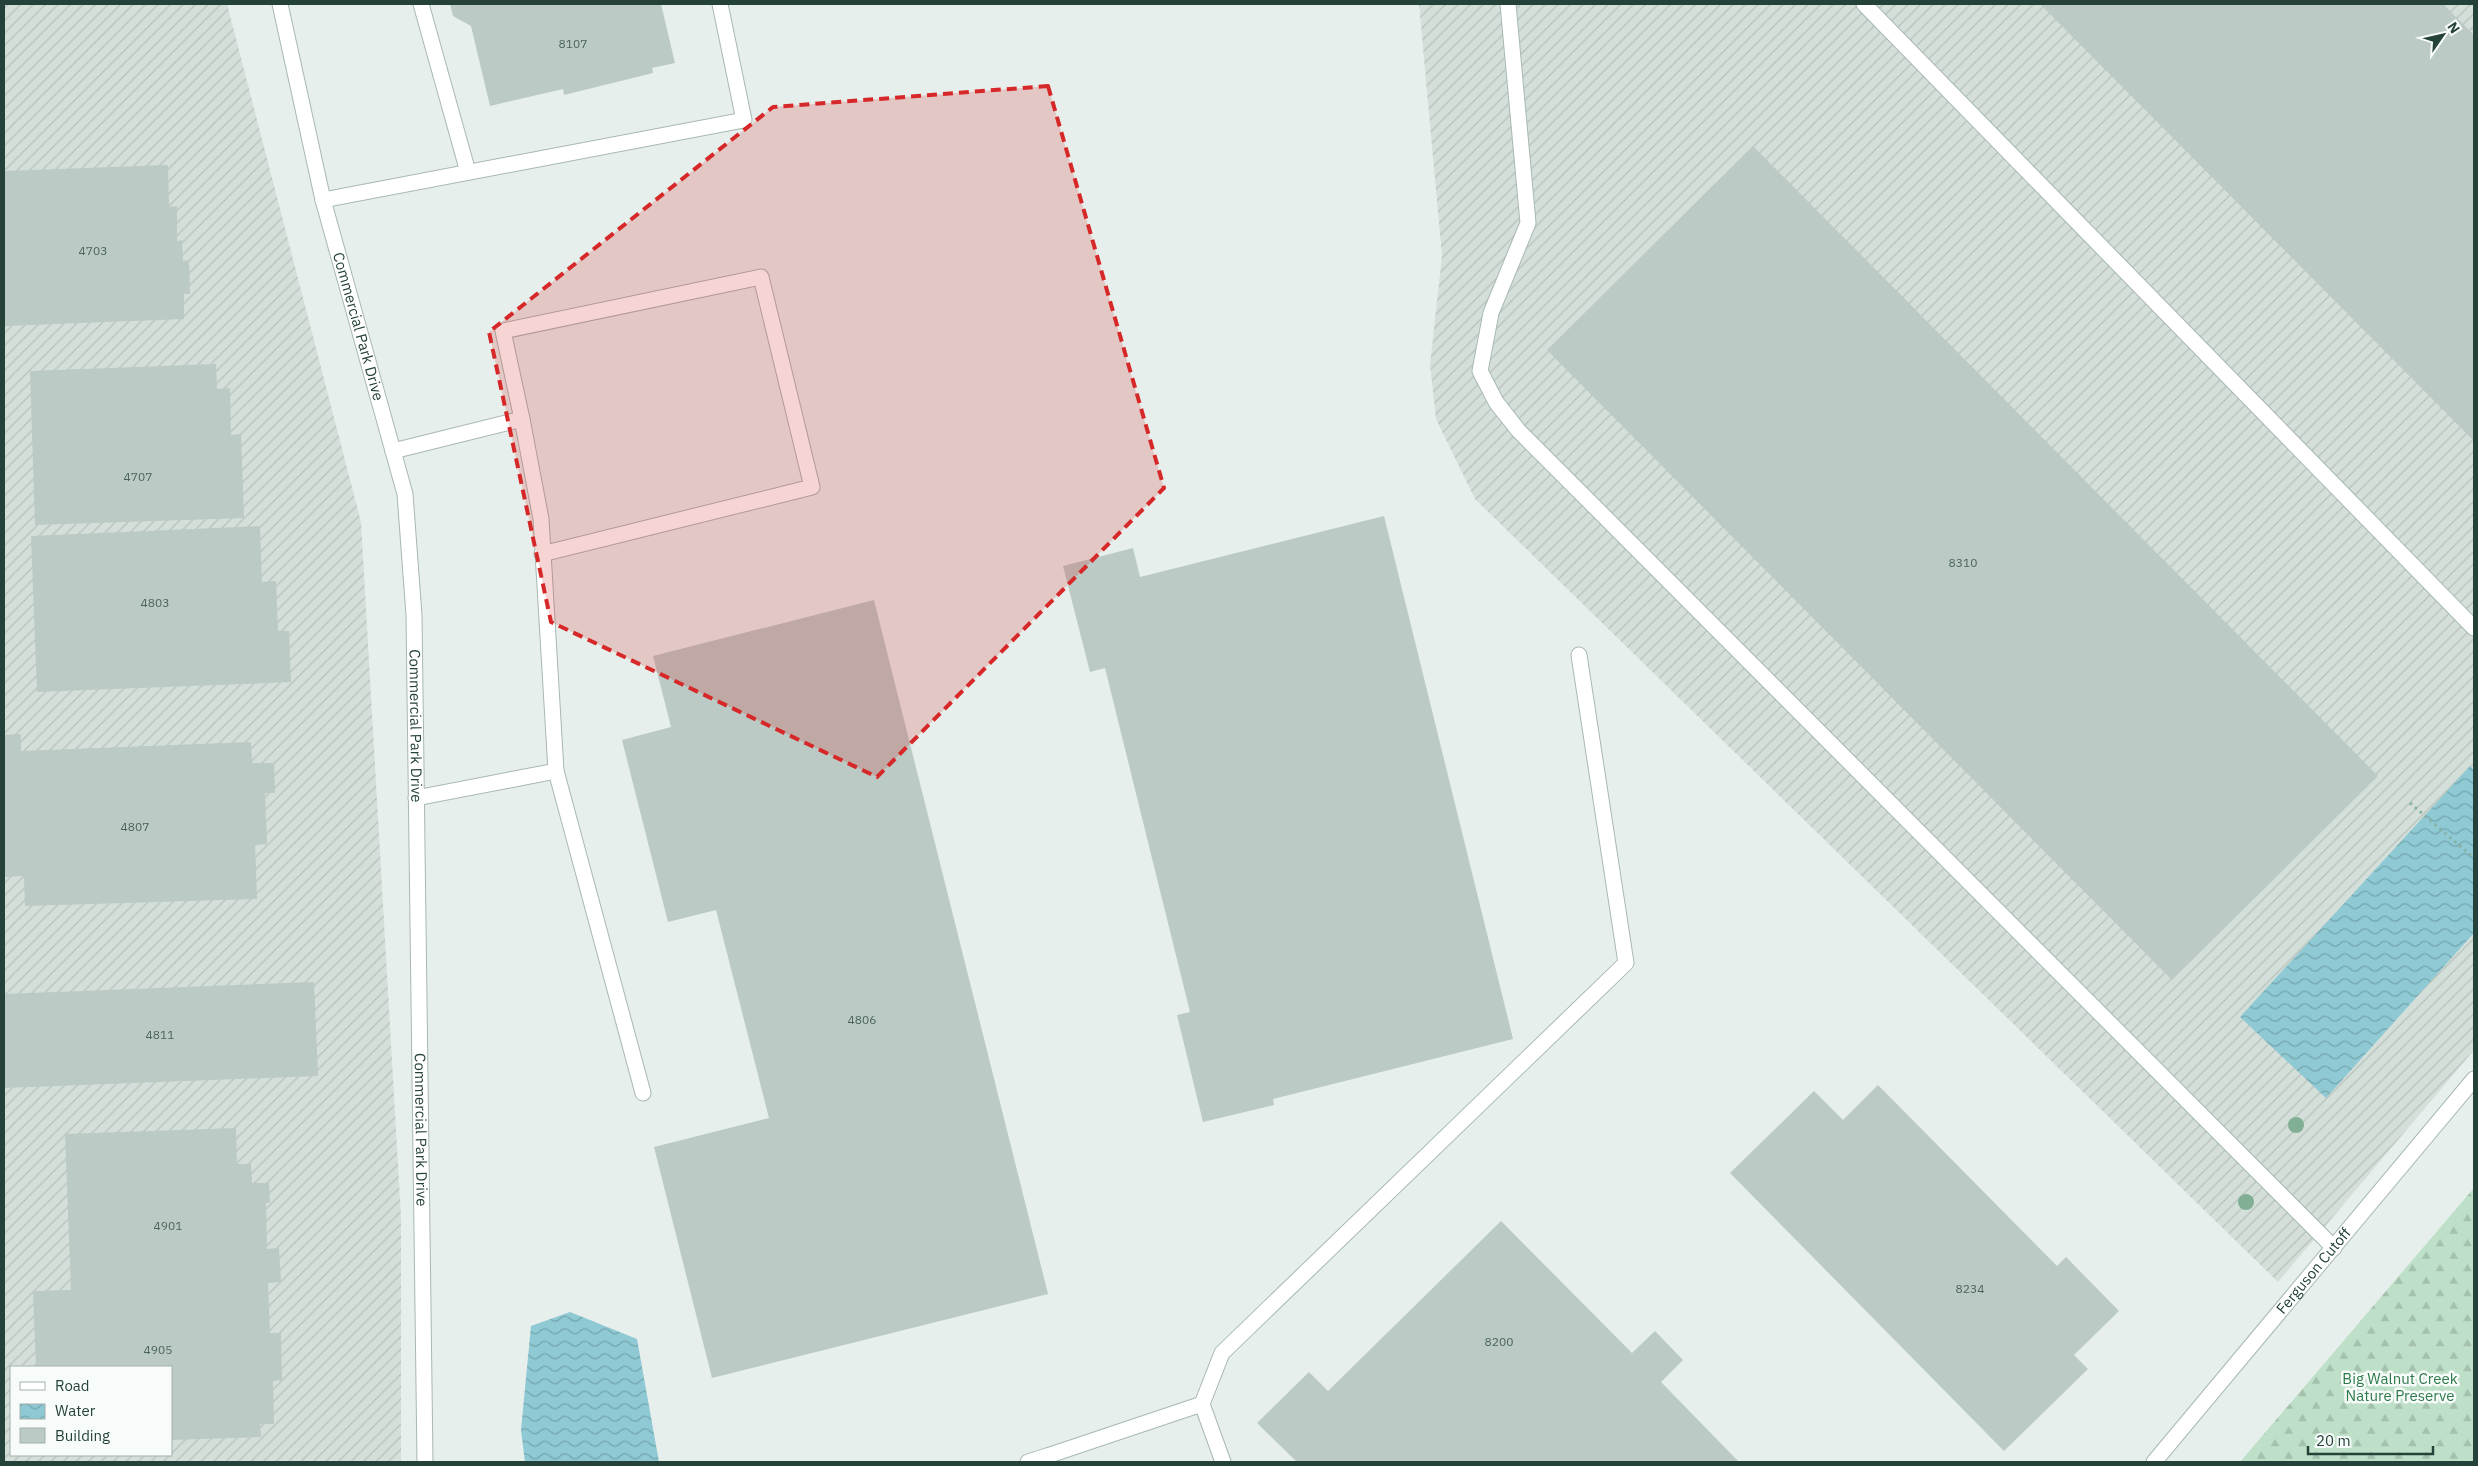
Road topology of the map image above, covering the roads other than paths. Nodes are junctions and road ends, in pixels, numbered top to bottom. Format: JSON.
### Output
{"nodes":[{"id":1,"x":280,"y":4,"type":"edge"},
{"id":2,"x":421,"y":4,"type":"edge"},
{"id":3,"x":720,"y":4,"type":"edge"},
{"id":4,"x":1508,"y":4,"type":"edge"},
{"id":5,"x":1864,"y":4,"type":"edge"},
{"id":6,"x":468,"y":172,"type":"junction"},
{"id":7,"x":323,"y":200,"type":"junction"},
{"id":8,"x":522,"y":419,"type":"junction"},
{"id":9,"x":393,"y":451,"type":"junction"},
{"id":10,"x":542,"y":554,"type":"junction"},
{"id":11,"x":2474,"y":628,"type":"edge"},
{"id":12,"x":1579,"y":655,"type":"dead end"},
{"id":13,"x":556,"y":771,"type":"junction"},
{"id":14,"x":416,"y":798,"type":"junction"},
{"id":15,"x":2474,"y":1079,"type":"edge"},
{"id":16,"x":644,"y":1093,"type":"dead end"},
{"id":17,"x":2334,"y":1248,"type":"junction"},
{"id":18,"x":1202,"y":1404,"type":"junction"},
{"id":19,"x":425,"y":1462,"type":"edge"},
{"id":20,"x":1028,"y":1462,"type":"edge"},
{"id":21,"x":1223,"y":1462,"type":"edge"},
{"id":22,"x":2154,"y":1462,"type":"edge"}],
"edges":[{"from":1,"to":7,"type":"street","name":"Commercial Park Drive"},
{"from":2,"to":6,"type":"street"},
{"from":3,"to":6,"type":"street"},
{"from":4,"to":17,"type":"street"},
{"from":5,"to":11,"type":"street"},
{"from":6,"to":7,"type":"street"},
{"from":7,"to":9,"type":"street","name":"Commercial Park Drive"},
{"from":8,"to":9,"type":"street"},
{"from":8,"to":10,"type":"street"},
{"from":8,"to":10,"type":"street"},
{"from":9,"to":14,"type":"street","name":"Commercial Park Drive"},
{"from":10,"to":13,"type":"street"},
{"from":12,"to":18,"type":"street"},
{"from":13,"to":14,"type":"street"},
{"from":13,"to":16,"type":"street"},
{"from":14,"to":19,"type":"street","name":"Commercial Park Drive"},
{"from":15,"to":17,"type":"street","name":"Ferguson Cutoff"},
{"from":17,"to":22,"type":"street","name":"Ferguson Cutoff"},
{"from":18,"to":20,"type":"street"},
{"from":18,"to":21,"type":"street"}]}
